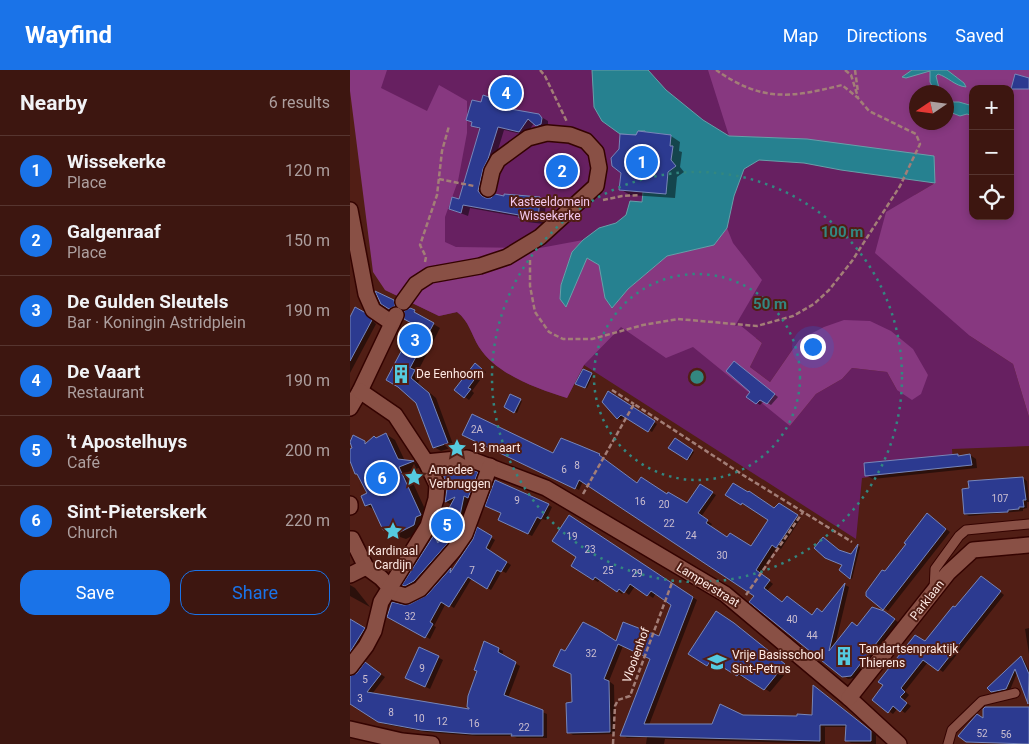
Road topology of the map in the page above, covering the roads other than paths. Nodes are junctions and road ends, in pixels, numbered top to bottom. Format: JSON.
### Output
{"nodes":[{"id":1,"x":484,"y":188,"type":"road end"},
{"id":2,"x":350,"y":210,"type":"edge"},
{"id":3,"x":352,"y":233,"type":"edge"},
{"id":4,"x":397,"y":313,"type":"junction"},
{"id":5,"x":360,"y":391,"type":"junction"},
{"id":6,"x":350,"y":408,"type":"edge"},
{"id":7,"x":426,"y":462,"type":"junction"},
{"id":8,"x":490,"y":466,"type":"junction"},
{"id":9,"x":1029,"y":524,"type":"edge"},
{"id":10,"x":350,"y":539,"type":"edge"},
{"id":11,"x":1029,"y":545,"type":"edge"},
{"id":12,"x":366,"y":567,"type":"junction"},
{"id":13,"x":350,"y":576,"type":"edge"},
{"id":14,"x":389,"y":588,"type":"junction"},
{"id":15,"x":934,"y":591,"type":"junction"},
{"id":16,"x":350,"y":667,"type":"edge"},
{"id":17,"x":1015,"y":693,"type":"dead end"},
{"id":18,"x":849,"y":698,"type":"junction"},
{"id":19,"x":350,"y":729,"type":"edge"},
{"id":20,"x":432,"y":744,"type":"edge"},
{"id":21,"x":899,"y":744,"type":"edge"},
{"id":22,"x":948,"y":744,"type":"edge"}],
"edges":[{"from":1,"to":4,"type":"street"},
{"from":2,"to":3,"type":"street"},
{"from":3,"to":4,"type":"street"},
{"from":4,"to":5,"type":"street"},
{"from":5,"to":6,"type":"street"},
{"from":5,"to":7,"type":"street"},
{"from":7,"to":8,"type":"street","name":"Lamperstraat"},
{"from":7,"to":14,"type":"street"},
{"from":8,"to":14,"type":"street"},
{"from":8,"to":18,"type":"street","name":"Lamperstraat"},
{"from":9,"to":15,"type":"lane"},
{"from":10,"to":12,"type":"street"},
{"from":11,"to":15,"type":"street","name":"Parklaan"},
{"from":12,"to":13,"type":"street"},
{"from":12,"to":14,"type":"street"},
{"from":14,"to":16,"type":"street"},
{"from":15,"to":18,"type":"street","name":"Parklaan"},
{"from":17,"to":22,"type":"lane"},
{"from":18,"to":21,"type":"street","name":"Lamperstraat"},
{"from":19,"to":20,"type":"street"}]}
